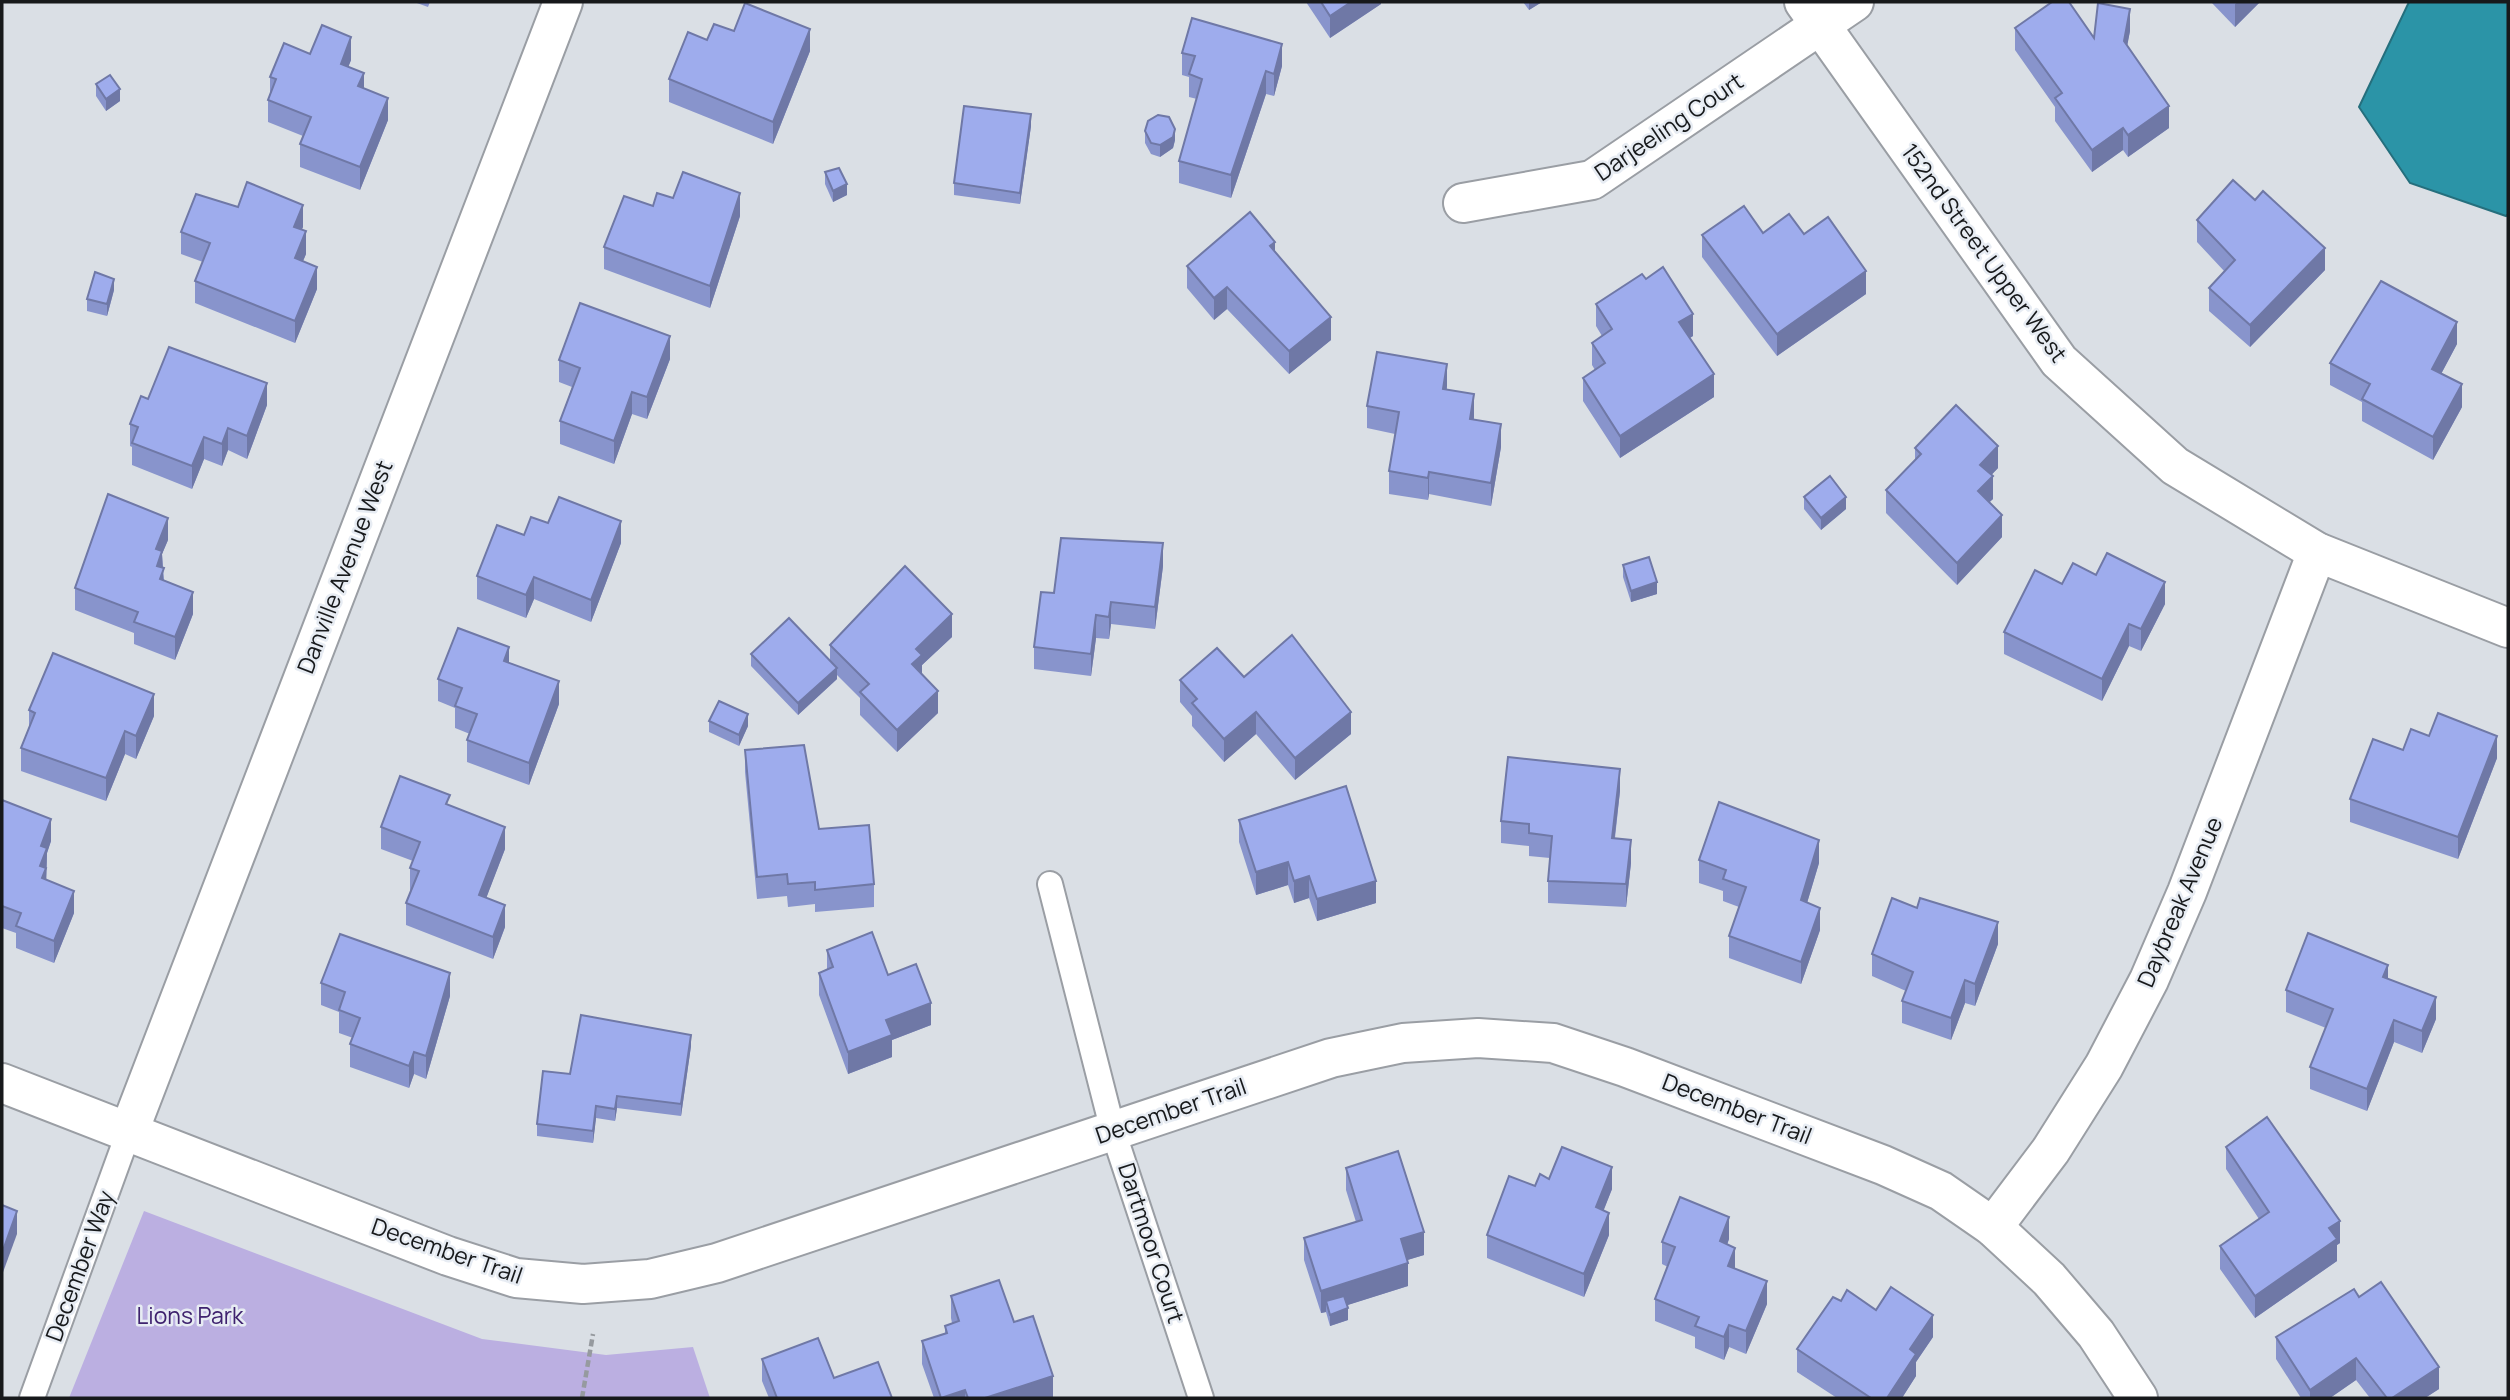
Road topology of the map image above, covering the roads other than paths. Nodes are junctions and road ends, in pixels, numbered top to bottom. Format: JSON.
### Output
{"nodes":[{"id":1,"x":563,"y":2,"type":"edge"},
{"id":2,"x":1854,"y":2,"type":"edge"},
{"id":3,"x":1812,"y":14,"type":"edge"},
{"id":4,"x":1463,"y":203,"type":"dead end"},
{"id":5,"x":2317,"y":552,"type":"junction"},
{"id":6,"x":2508,"y":628,"type":"edge"},
{"id":7,"x":1050,"y":884,"type":"dead end"},
{"id":8,"x":2,"y":1083,"type":"edge"},
{"id":9,"x":1113,"y":1131,"type":"junction"},
{"id":10,"x":128,"y":1134,"type":"junction"},
{"id":11,"x":1993,"y":1227,"type":"junction"},
{"id":12,"x":33,"y":1398,"type":"edge"},
{"id":13,"x":1201,"y":1398,"type":"edge"},
{"id":14,"x":2138,"y":1398,"type":"edge"}],
"edges":[{"from":1,"to":10,"type":"street","name":"Danville Avenue West"},
{"from":2,"to":3,"type":"street","name":"Darjeeling Court"},
{"from":3,"to":4,"type":"street","name":"Darjeeling Court"},
{"from":3,"to":5,"type":"street","name":"152nd Street Upper West"},
{"from":5,"to":6,"type":"street","name":"152nd Street Upper West"},
{"from":5,"to":11,"type":"street","name":"Daybreak Avenue"},
{"from":7,"to":9,"type":"lane","name":"Dartmoor Court"},
{"from":8,"to":10,"type":"street","name":"December Trail"},
{"from":9,"to":10,"type":"street","name":"December Trail"},
{"from":9,"to":11,"type":"street","name":"December Trail"},
{"from":9,"to":13,"type":"lane","name":"Dartmoor Court"},
{"from":10,"to":12,"type":"lane","name":"December Way"},
{"from":11,"to":14,"type":"street","name":"December Trail"}]}
